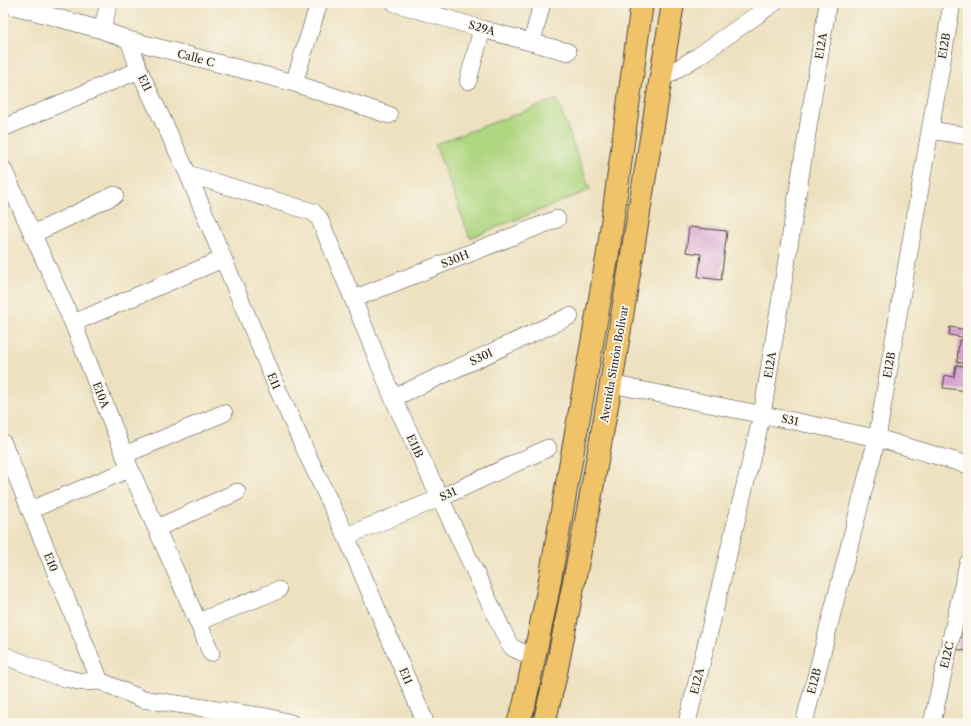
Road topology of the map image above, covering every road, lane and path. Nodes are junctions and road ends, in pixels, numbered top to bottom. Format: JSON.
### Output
{"nodes":[{"id":1,"x":3,"y":3,"type":"edge"},
{"id":2,"x":109,"y":3,"type":"edge"},
{"id":3,"x":318,"y":3,"type":"edge"},
{"id":4,"x":395,"y":3,"type":"edge"},
{"id":5,"x":542,"y":3,"type":"edge"},
{"id":6,"x":642,"y":3,"type":"edge"},
{"id":7,"x":673,"y":3,"type":"edge"},
{"id":8,"x":774,"y":3,"type":"edge"},
{"id":9,"x":828,"y":3,"type":"edge"},
{"id":10,"x":952,"y":3,"type":"edge"},
{"id":11,"x":427,"y":7,"type":"edge"},
{"id":12,"x":482,"y":29,"type":"junction"},
{"id":13,"x":102,"y":30,"type":"junction"},
{"id":14,"x":129,"y":40,"type":"junction"},
{"id":15,"x":532,"y":42,"type":"junction"},
{"id":16,"x":568,"y":52,"type":"dead end"},
{"id":17,"x":139,"y":70,"type":"junction"},
{"id":18,"x":661,"y":79,"type":"junction"},
{"id":19,"x":468,"y":80,"type":"dead end"},
{"id":20,"x":294,"y":83,"type":"junction"},
{"id":21,"x":389,"y":115,"type":"dead end"},
{"id":22,"x":3,"y":128,"type":"edge"},
{"id":23,"x":930,"y":130,"type":"junction"},
{"id":24,"x":968,"y":136,"type":"edge"},
{"id":25,"x":3,"y":169,"type":"edge"},
{"id":26,"x":188,"y":174,"type":"junction"},
{"id":27,"x":115,"y":195,"type":"dead end"},
{"id":28,"x":557,"y":219,"type":"dead end"},
{"id":29,"x":33,"y":234,"type":"junction"},
{"id":30,"x":223,"y":259,"type":"junction"},
{"id":31,"x":353,"y":299,"type":"junction"},
{"id":32,"x":570,"y":316,"type":"dead end"},
{"id":33,"x":73,"y":322,"type":"junction"},
{"id":34,"x":611,"y":384,"type":"junction"},
{"id":35,"x":393,"y":398,"type":"junction"},
{"id":36,"x":224,"y":413,"type":"dead end"},
{"id":37,"x":762,"y":414,"type":"junction"},
{"id":38,"x":877,"y":438,"type":"junction"},
{"id":39,"x":3,"y":443,"type":"edge"},
{"id":40,"x":548,"y":448,"type":"dead end"},
{"id":41,"x":127,"y":462,"type":"junction"},
{"id":42,"x":968,"y":465,"type":"edge"},
{"id":43,"x":237,"y":492,"type":"dead end"},
{"id":44,"x":440,"y":498,"type":"junction"},
{"id":45,"x":30,"y":510,"type":"junction"},
{"id":46,"x":157,"y":528,"type":"junction"},
{"id":47,"x":346,"y":536,"type":"junction"},
{"id":48,"x":968,"y":563,"type":"edge"},
{"id":49,"x":278,"y":590,"type":"dead end"},
{"id":50,"x":198,"y":622,"type":"junction"},
{"id":51,"x":211,"y":654,"type":"dead end"},
{"id":52,"x":3,"y":655,"type":"edge"},
{"id":53,"x":534,"y":658,"type":"junction"},
{"id":54,"x":100,"y":681,"type":"junction"},
{"id":55,"x":424,"y":719,"type":"dead end"},
{"id":56,"x":291,"y":723,"type":"edge"},
{"id":57,"x":518,"y":723,"type":"edge"},
{"id":58,"x":545,"y":723,"type":"edge"},
{"id":59,"x":687,"y":723,"type":"edge"},
{"id":60,"x":804,"y":723,"type":"edge"},
{"id":61,"x":932,"y":723,"type":"edge"}],
"edges":[{"from":1,"to":13,"type":"street","name":"Calle C"},
{"from":2,"to":13,"type":"street"},
{"from":3,"to":20,"type":"street"},
{"from":4,"to":11,"type":"street","name":"S29A"},
{"from":5,"to":15,"type":"street"},
{"from":6,"to":53,"type":"highway"},
{"from":7,"to":18,"type":"highway","name":"Avenida Simón Bolívar"},
{"from":8,"to":18,"type":"street"},
{"from":9,"to":37,"type":"street","name":"E12A"},
{"from":10,"to":23,"type":"street","name":"E12B"},
{"from":11,"to":12,"type":"street","name":"S29A"},
{"from":12,"to":15,"type":"street","name":"S29A"},
{"from":12,"to":19,"type":"street"},
{"from":13,"to":14,"type":"street","name":"Calle C"},
{"from":14,"to":17,"type":"street","name":"E11"},
{"from":14,"to":20,"type":"street","name":"Calle C"},
{"from":15,"to":16,"type":"street","name":"S29A"},
{"from":17,"to":22,"type":"street"},
{"from":17,"to":26,"type":"street","name":"E11"},
{"from":18,"to":34,"type":"highway","name":"Avenida Simón Bolívar"},
{"from":20,"to":21,"type":"street","name":"Calle C"},
{"from":23,"to":24,"type":"street"},
{"from":23,"to":38,"type":"street","name":"E12B"},
{"from":25,"to":29,"type":"street","name":"E10A"},
{"from":26,"to":30,"type":"street","name":"E11"},
{"from":26,"to":31,"type":"street","name":"E11B"},
{"from":27,"to":29,"type":"street"},
{"from":28,"to":31,"type":"street","name":"S30H"},
{"from":29,"to":33,"type":"street","name":"E10A"},
{"from":30,"to":33,"type":"street"},
{"from":30,"to":47,"type":"street","name":"E11"},
{"from":31,"to":35,"type":"street","name":"E11B"},
{"from":32,"to":35,"type":"street","name":"S30I"},
{"from":33,"to":41,"type":"street","name":"E10A"},
{"from":34,"to":37,"type":"street","name":"S31"},
{"from":34,"to":58,"type":"highway","name":"Avenida Simón Bolívar"},
{"from":35,"to":44,"type":"street","name":"E11B"},
{"from":36,"to":41,"type":"street"},
{"from":37,"to":38,"type":"street","name":"S31"},
{"from":37,"to":59,"type":"street","name":"E12A"},
{"from":38,"to":42,"type":"street","name":"S31"},
{"from":38,"to":60,"type":"street","name":"E12B"},
{"from":39,"to":45,"type":"street","name":"E10"},
{"from":40,"to":44,"type":"street","name":"S31"},
{"from":41,"to":45,"type":"street"},
{"from":41,"to":46,"type":"street","name":"E10A"},
{"from":43,"to":46,"type":"street"},
{"from":44,"to":47,"type":"street","name":"S31"},
{"from":44,"to":53,"type":"street","name":"E11B"},
{"from":45,"to":54,"type":"street","name":"E10"},
{"from":46,"to":50,"type":"street","name":"E10A"},
{"from":47,"to":55,"type":"street","name":"E11"},
{"from":48,"to":61,"type":"street","name":"E12C"},
{"from":49,"to":50,"type":"street"},
{"from":50,"to":51,"type":"street","name":"E10A"},
{"from":52,"to":54,"type":"street"},
{"from":53,"to":57,"type":"highway"},
{"from":54,"to":56,"type":"street"}]}
